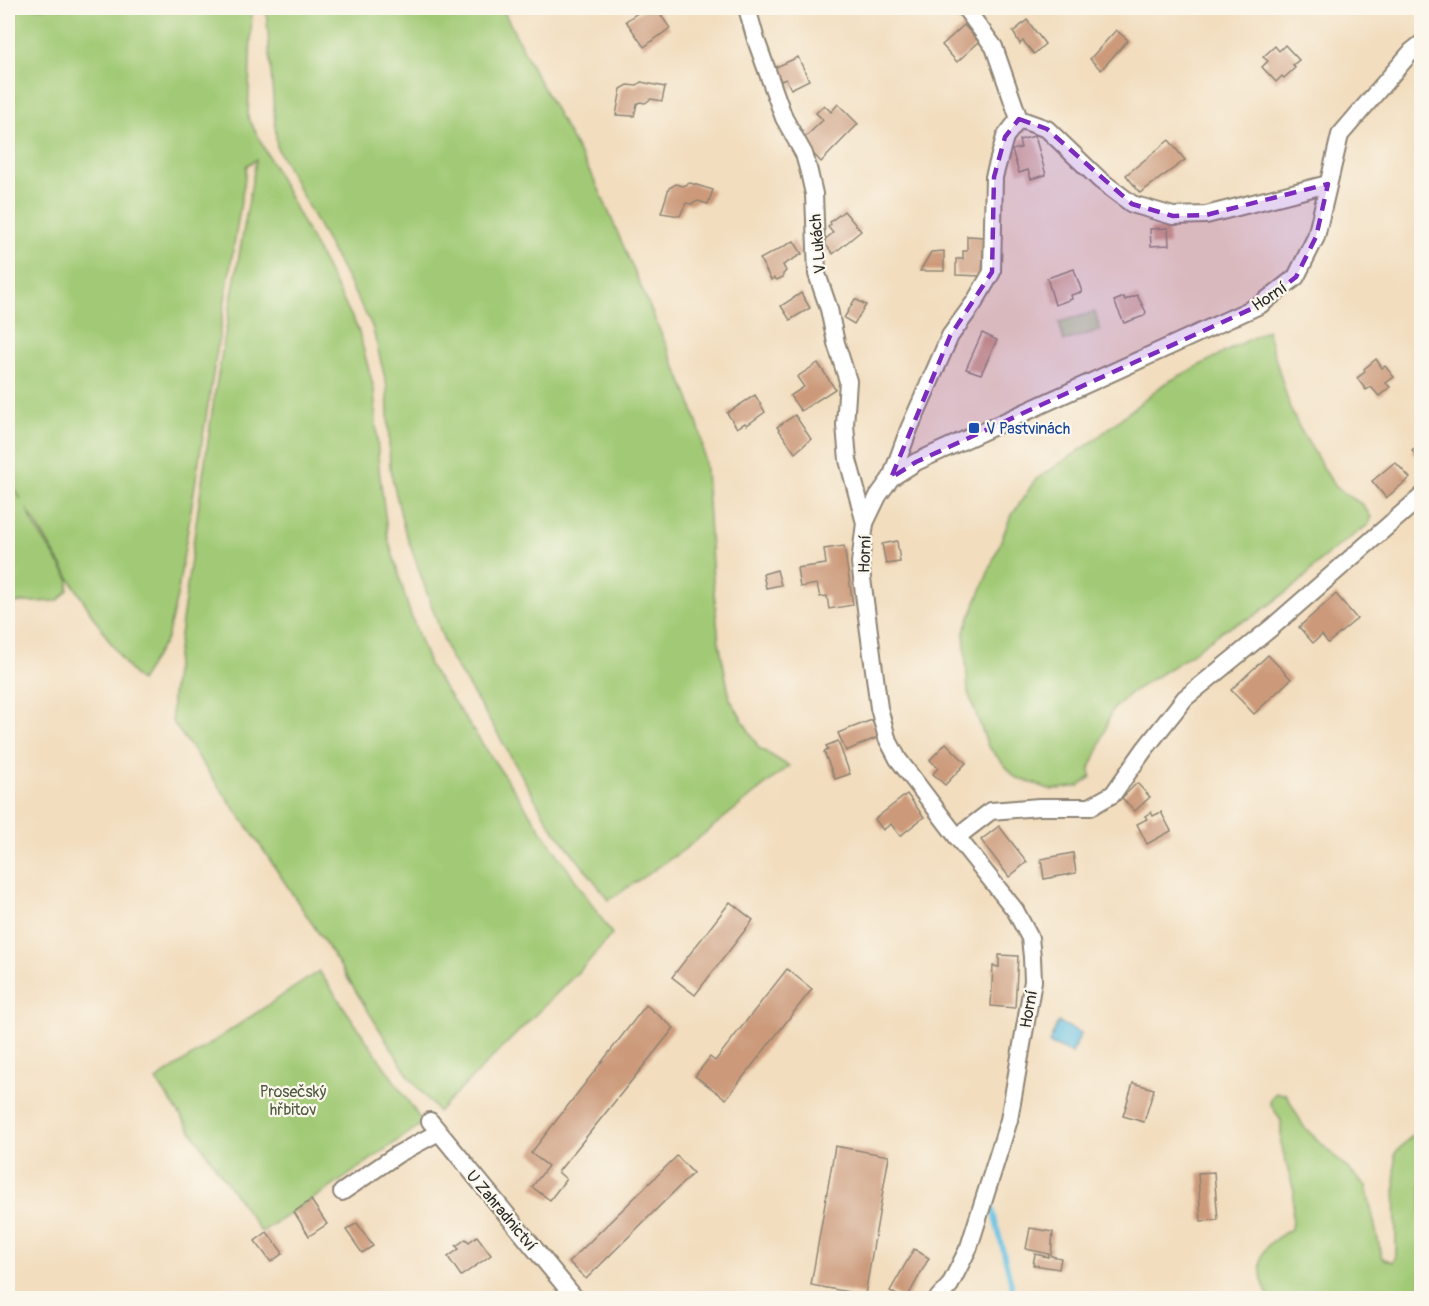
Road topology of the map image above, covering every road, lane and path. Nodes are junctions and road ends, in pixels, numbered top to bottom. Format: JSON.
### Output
{"nodes":[{"id":1,"x":747,"y":8,"type":"edge"},
{"id":2,"x":965,"y":8,"type":"edge"},
{"id":3,"x":1422,"y":43,"type":"edge"},
{"id":4,"x":1018,"y":119,"type":"junction"},
{"id":5,"x":1328,"y":184,"type":"junction"},
{"id":6,"x":891,"y":478,"type":"junction"},
{"id":7,"x":1422,"y":496,"type":"edge"},
{"id":8,"x":865,"y":523,"type":"junction"},
{"id":9,"x":957,"y":837,"type":"junction"},
{"id":10,"x":342,"y":1192,"type":"dead end"},
{"id":11,"x":575,"y":1299,"type":"edge"},
{"id":12,"x":938,"y":1299,"type":"edge"}],
"edges":[{"from":1,"to":8,"type":"street","name":"V Lukách"},
{"from":2,"to":4,"type":"street"},
{"from":3,"to":5,"type":"street","name":"Horní"},
{"from":4,"to":5,"type":"street"},
{"from":4,"to":6,"type":"street"},
{"from":5,"to":6,"type":"street","name":"Horní"},
{"from":6,"to":8,"type":"street","name":"Horní"},
{"from":7,"to":9,"type":"street"},
{"from":8,"to":9,"type":"street","name":"Horní"},
{"from":9,"to":12,"type":"street","name":"Horní"},
{"from":10,"to":11,"type":"street","name":"U Zahradnictví"}]}
